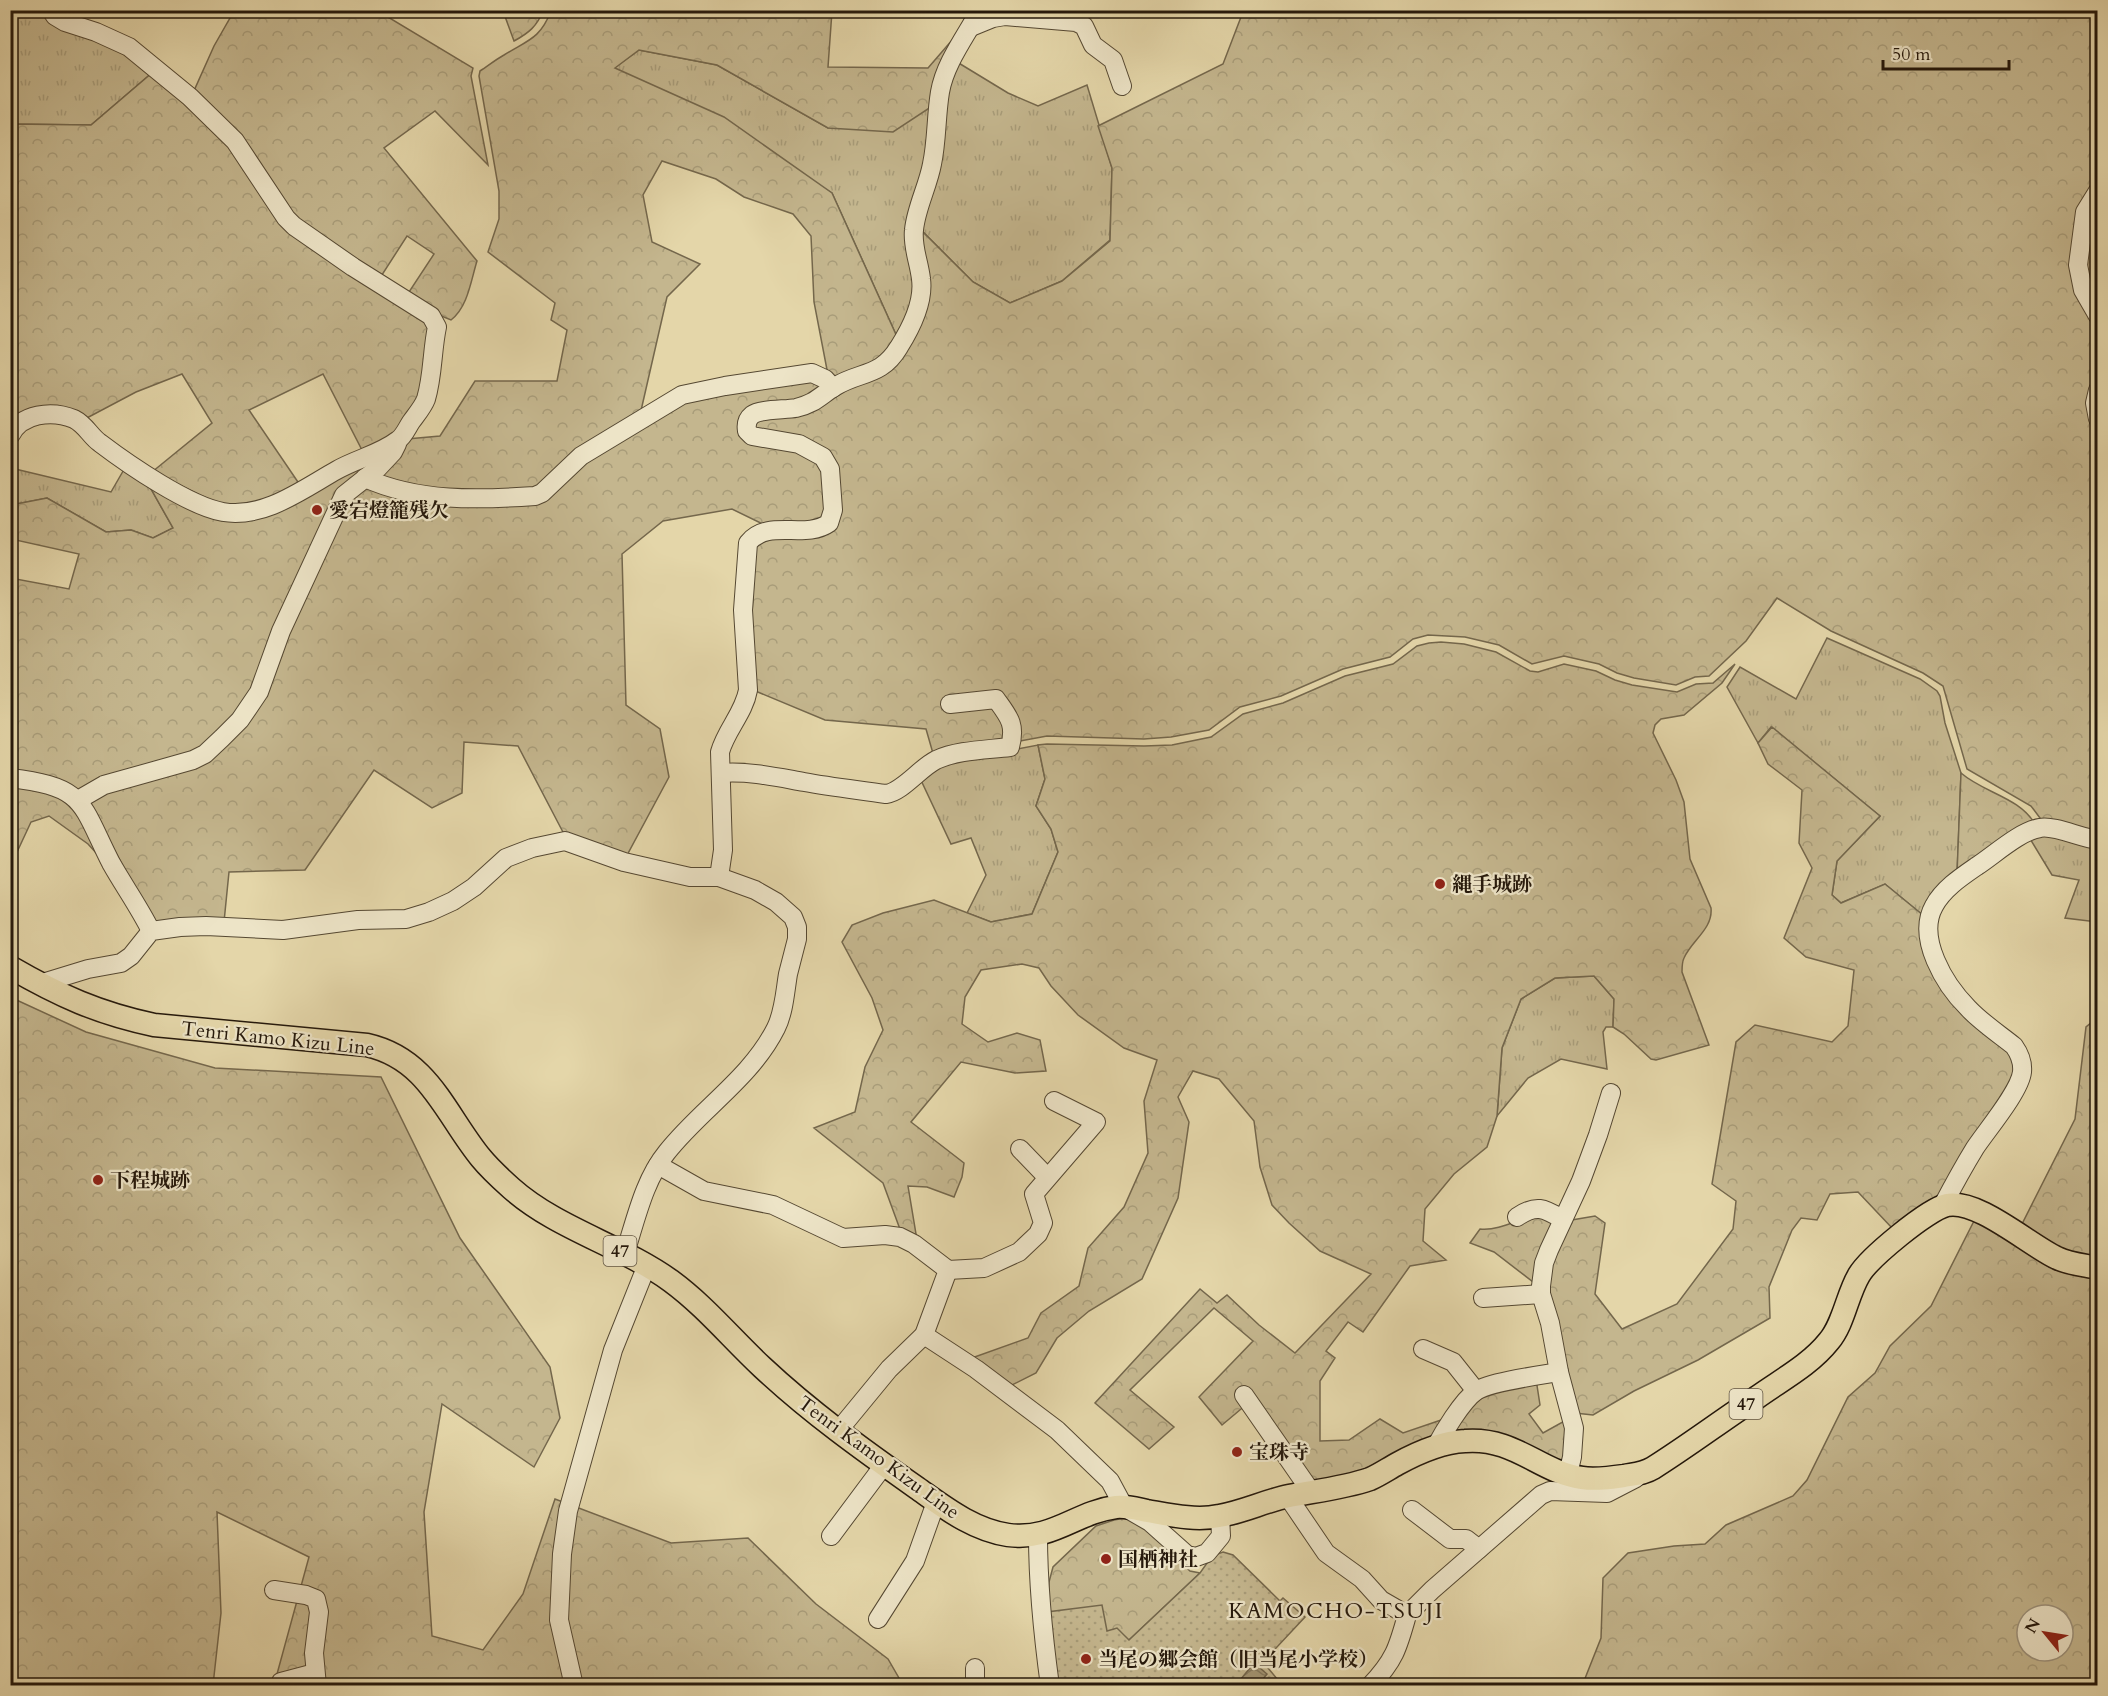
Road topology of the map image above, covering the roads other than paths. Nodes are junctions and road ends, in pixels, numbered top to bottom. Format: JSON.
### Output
{"nodes":[{"id":1,"x":51,"y":10,"type":"edge"},
{"id":2,"x":980,"y":10,"type":"edge"},
{"id":3,"x":971,"y":27,"type":"junction"},
{"id":4,"x":1122,"y":86,"type":"dead end"},
{"id":5,"x":2097,"y":191,"type":"edge"},
{"id":6,"x":2097,"y":316,"type":"edge"},
{"id":7,"x":833,"y":388,"type":"junction"},
{"id":8,"x":2097,"y":390,"type":"edge"},
{"id":9,"x":2097,"y":419,"type":"edge"},
{"id":10,"x":10,"y":436,"type":"edge"},
{"id":11,"x":400,"y":439,"type":"junction"},
{"id":12,"x":365,"y":478,"type":"junction"},
{"id":13,"x":950,"y":704,"type":"dead end"},
{"id":14,"x":721,"y":773,"type":"junction"},
{"id":15,"x":10,"y":778,"type":"edge"},
{"id":16,"x":78,"y":800,"type":"junction"},
{"id":17,"x":2097,"y":840,"type":"edge"},
{"id":18,"x":720,"y":878,"type":"junction"},
{"id":19,"x":151,"y":931,"type":"junction"},
{"id":20,"x":10,"y":967,"type":"edge"},
{"id":21,"x":39,"y":984,"type":"junction"},
{"id":22,"x":1611,"y":1093,"type":"dead end"},
{"id":23,"x":1054,"y":1101,"type":"dead end"},
{"id":24,"x":1020,"y":1149,"type":"dead end"},
{"id":25,"x":658,"y":1165,"type":"junction"},
{"id":26,"x":1047,"y":1177,"type":"junction"},
{"id":27,"x":1942,"y":1205,"type":"junction"},
{"id":28,"x":1517,"y":1217,"type":"dead end"},
{"id":29,"x":1562,"y":1219,"type":"junction"},
{"id":30,"x":625,"y":1253,"type":"junction"},
{"id":31,"x":647,"y":1264,"type":"junction"},
{"id":32,"x":2097,"y":1268,"type":"edge"},
{"id":33,"x":948,"y":1270,"type":"junction"},
{"id":34,"x":1541,"y":1294,"type":"junction"},
{"id":35,"x":1483,"y":1298,"type":"dead end"},
{"id":36,"x":924,"y":1335,"type":"junction"},
{"id":37,"x":1423,"y":1349,"type":"dead end"},
{"id":38,"x":1559,"y":1372,"type":"junction"},
{"id":39,"x":1476,"y":1391,"type":"junction"},
{"id":40,"x":1244,"y":1395,"type":"dead end"},
{"id":41,"x":838,"y":1431,"type":"junction"},
{"id":42,"x":1435,"y":1448,"type":"junction"},
{"id":43,"x":884,"y":1465,"type":"junction"},
{"id":44,"x":1646,"y":1473,"type":"junction"},
{"id":45,"x":1568,"y":1474,"type":"junction"},
{"id":46,"x":1312,"y":1492,"type":"junction"},
{"id":47,"x":1287,"y":1497,"type":"junction"},
{"id":48,"x":936,"y":1502,"type":"junction"},
{"id":49,"x":1124,"y":1506,"type":"junction"},
{"id":50,"x":1413,"y":1510,"type":"dead end"},
{"id":51,"x":1220,"y":1516,"type":"junction"},
{"id":52,"x":1038,"y":1535,"type":"junction"},
{"id":53,"x":831,"y":1536,"type":"dead end"},
{"id":54,"x":1479,"y":1549,"type":"junction"},
{"id":55,"x":274,"y":1590,"type":"dead end"},
{"id":56,"x":1407,"y":1615,"type":"junction"},
{"id":57,"x":878,"y":1619,"type":"dead end"},
{"id":58,"x":316,"y":1679,"type":"edge"},
{"id":59,"x":280,"y":1686,"type":"edge"},
{"id":60,"x":574,"y":1686,"type":"edge"},
{"id":61,"x":1050,"y":1686,"type":"edge"},
{"id":62,"x":1370,"y":1686,"type":"edge"}],
"edges":[{"from":1,"to":11,"type":"street"},
{"from":2,"to":3,"type":"street"},
{"from":3,"to":4,"type":"street"},
{"from":3,"to":7,"type":"street"},
{"from":5,"to":6,"type":"street"},
{"from":7,"to":12,"type":"street"},
{"from":7,"to":14,"type":"street"},
{"from":8,"to":9,"type":"street"},
{"from":10,"to":11,"type":"street"},
{"from":11,"to":12,"type":"street"},
{"from":12,"to":16,"type":"street"},
{"from":13,"to":14,"type":"street"},
{"from":14,"to":18,"type":"street"},
{"from":15,"to":16,"type":"street"},
{"from":16,"to":19,"type":"street"},
{"from":17,"to":27,"type":"street"},
{"from":18,"to":19,"type":"street"},
{"from":18,"to":25,"type":"street"},
{"from":19,"to":21,"type":"street"},
{"from":20,"to":21,"type":"main road","name":"Tenri Kamo Kizu Line","number":"47"},
{"from":21,"to":30,"type":"main road","name":"Tenri Kamo Kizu Line","number":"47"},
{"from":22,"to":29,"type":"street"},
{"from":23,"to":26,"type":"street"},
{"from":24,"to":26,"type":"street"},
{"from":25,"to":30,"type":"street"},
{"from":25,"to":33,"type":"street"},
{"from":26,"to":33,"type":"street"},
{"from":27,"to":32,"type":"main road"},
{"from":27,"to":44,"type":"main road","name":"Tenri Kamo Kizu Line","number":"47"},
{"from":28,"to":29,"type":"street"},
{"from":29,"to":34,"type":"street"},
{"from":30,"to":31,"type":"main road","name":"Tenri Kamo Kizu Line","number":"47"},
{"from":31,"to":41,"type":"main road","name":"Tenri Kamo Kizu Line","number":"47"},
{"from":31,"to":60,"type":"street"},
{"from":33,"to":36,"type":"street"},
{"from":34,"to":35,"type":"street"},
{"from":34,"to":38,"type":"street"},
{"from":36,"to":41,"type":"street"},
{"from":36,"to":49,"type":"street"},
{"from":37,"to":39,"type":"street"},
{"from":38,"to":39,"type":"street"},
{"from":38,"to":45,"type":"street"},
{"from":39,"to":42,"type":"street"},
{"from":40,"to":46,"type":"street"},
{"from":41,"to":43,"type":"main road","name":"Tenri Kamo Kizu Line","number":"47"},
{"from":42,"to":45,"type":"main road","name":"Tenri Kamo Kizu Line","number":"47"},
{"from":42,"to":46,"type":"main road","name":"Tenri Kamo Kizu Line","number":"47"},
{"from":43,"to":48,"type":"main road","name":"Tenri Kamo Kizu Line","number":"47"},
{"from":43,"to":53,"type":"street"},
{"from":44,"to":45,"type":"main road","name":"Tenri Kamo Kizu Line","number":"47"},
{"from":44,"to":54,"type":"street"},
{"from":46,"to":47,"type":"main road","name":"Tenri Kamo Kizu Line","number":"47"},
{"from":47,"to":51,"type":"main road","name":"Tenri Kamo Kizu Line","number":"47"},
{"from":47,"to":56,"type":"street"},
{"from":48,"to":52,"type":"main road","name":"Tenri Kamo Kizu Line","number":"47"},
{"from":48,"to":57,"type":"street"},
{"from":49,"to":51,"type":"main road","name":"Tenri Kamo Kizu Line","number":"47"},
{"from":49,"to":51,"type":"street"},
{"from":49,"to":52,"type":"main road","name":"Tenri Kamo Kizu Line","number":"47"},
{"from":50,"to":54,"type":"street"},
{"from":52,"to":61,"type":"street"},
{"from":54,"to":56,"type":"street"},
{"from":55,"to":58,"type":"street"},
{"from":56,"to":62,"type":"street"},
{"from":58,"to":59,"type":"street"}]}
